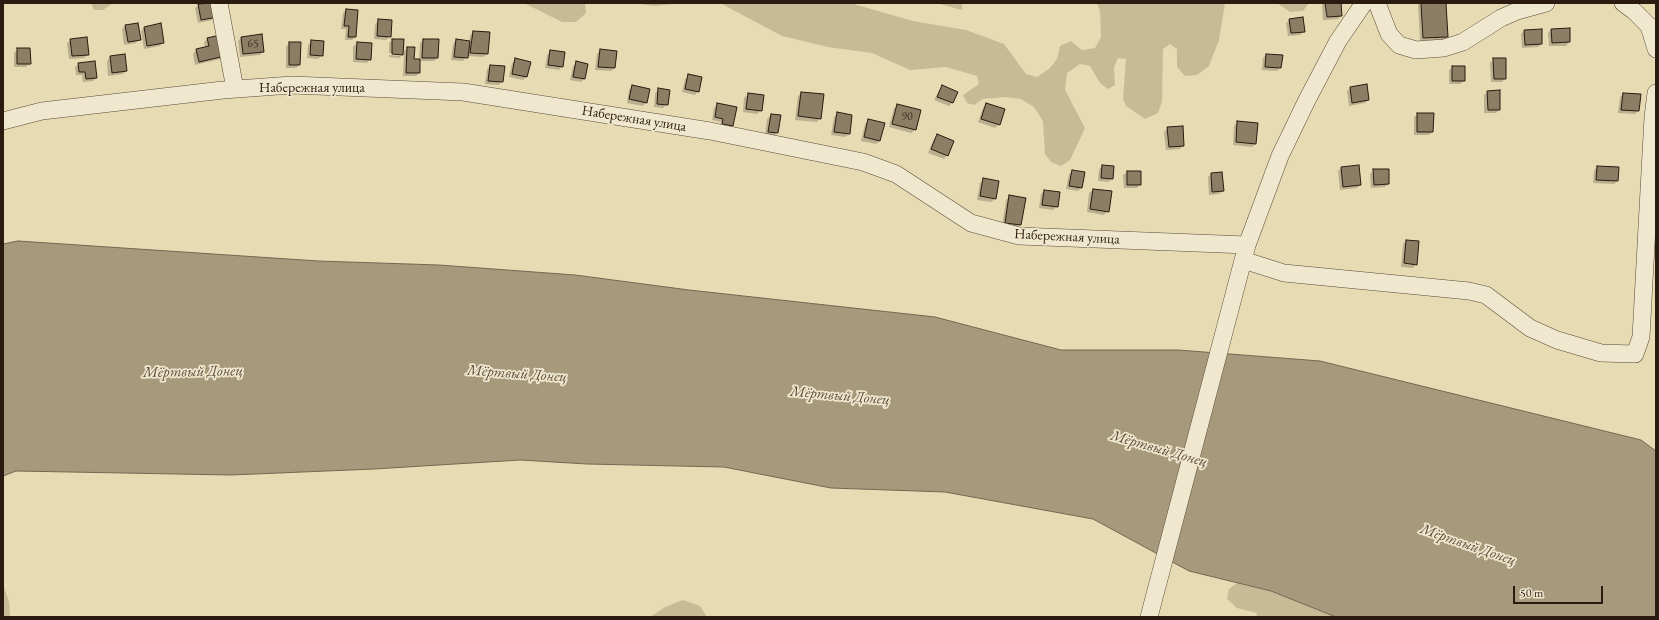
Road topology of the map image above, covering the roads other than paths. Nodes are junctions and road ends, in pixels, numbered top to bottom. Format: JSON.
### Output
{"nodes":[{"id":1,"x":219,"y":3,"type":"edge"},
{"id":2,"x":1364,"y":3,"type":"edge"},
{"id":3,"x":1377,"y":3,"type":"edge"},
{"id":4,"x":1546,"y":3,"type":"edge"},
{"id":5,"x":1624,"y":3,"type":"edge"},
{"id":6,"x":1653,"y":28,"type":"edge"},
{"id":7,"x":1656,"y":49,"type":"edge"},
{"id":8,"x":235,"y":89,"type":"junction"},
{"id":9,"x":1656,"y":93,"type":"edge"},
{"id":10,"x":3,"y":122,"type":"edge"},
{"id":11,"x":1245,"y":252,"type":"junction"},
{"id":12,"x":1149,"y":617,"type":"edge"}],
"edges":[{"from":1,"to":8,"type":"street"},
{"from":2,"to":11,"type":"street"},
{"from":3,"to":4,"type":"street"},
{"from":5,"to":6,"type":"street"},
{"from":6,"to":7,"type":"street"},
{"from":8,"to":10,"type":"street","name":"Набережная улица"},
{"from":8,"to":11,"type":"street","name":"Набережная улица"},
{"from":9,"to":11,"type":"street","name":"Набережная улица"},
{"from":11,"to":12,"type":"street"}]}
